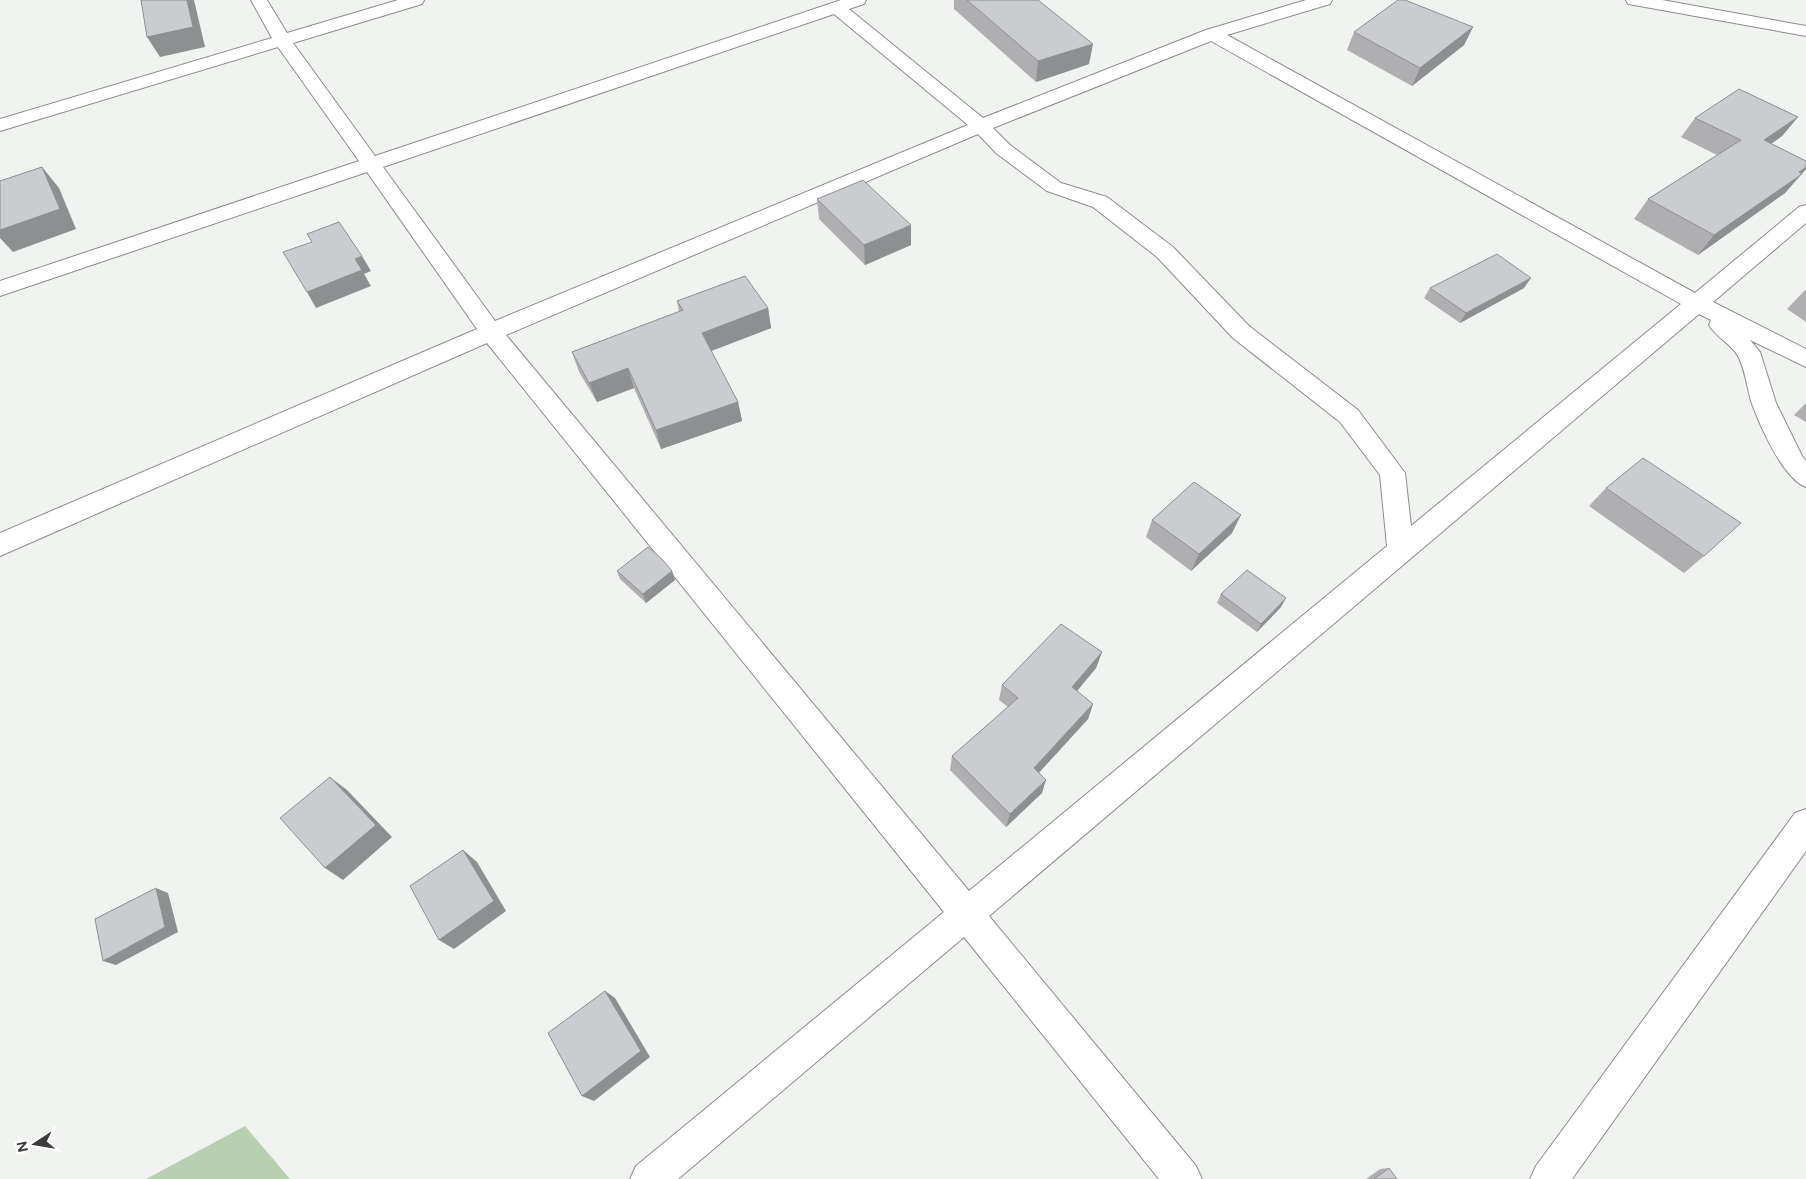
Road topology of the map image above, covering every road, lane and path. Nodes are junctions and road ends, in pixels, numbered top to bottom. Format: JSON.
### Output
{"nodes":[{"id":1,"x":259,"y":0,"type":"edge"},
{"id":2,"x":416,"y":0,"type":"edge"},
{"id":3,"x":858,"y":0,"type":"edge"},
{"id":4,"x":1324,"y":0,"type":"edge"},
{"id":5,"x":1634,"y":0,"type":"edge"},
{"id":6,"x":836,"y":7,"type":"junction"},
{"id":7,"x":1806,"y":31,"type":"edge"},
{"id":8,"x":1212,"y":34,"type":"junction"},
{"id":9,"x":282,"y":41,"type":"junction"},
{"id":10,"x":0,"y":125,"type":"edge"},
{"id":11,"x":981,"y":126,"type":"junction"},
{"id":12,"x":370,"y":163,"type":"junction"},
{"id":13,"x":1806,"y":212,"type":"edge"},
{"id":14,"x":0,"y":289,"type":"edge"},
{"id":15,"x":1698,"y":304,"type":"junction"},
{"id":16,"x":491,"y":332,"type":"junction"},
{"id":17,"x":1806,"y":359,"type":"edge"},
{"id":18,"x":1806,"y":477,"type":"edge"},
{"id":19,"x":0,"y":545,"type":"edge"},
{"id":20,"x":1402,"y":550,"type":"junction"},
{"id":21,"x":1806,"y":824,"type":"edge"},
{"id":22,"x":966,"y":912,"type":"junction"},
{"id":23,"x":649,"y":1179,"type":"edge"},
{"id":24,"x":1183,"y":1179,"type":"edge"},
{"id":25,"x":1549,"y":1179,"type":"edge"}],
"edges":[{"from":1,"to":9,"type":"street"},
{"from":2,"to":9,"type":"street"},
{"from":3,"to":6,"type":"street"},
{"from":4,"to":8,"type":"street"},
{"from":5,"to":7,"type":"street"},
{"from":6,"to":11,"type":"street"},
{"from":6,"to":12,"type":"street"},
{"from":8,"to":11,"type":"street"},
{"from":8,"to":15,"type":"street"},
{"from":9,"to":10,"type":"street"},
{"from":9,"to":12,"type":"street"},
{"from":11,"to":16,"type":"street"},
{"from":11,"to":20,"type":"street"},
{"from":12,"to":14,"type":"street"},
{"from":12,"to":16,"type":"street"},
{"from":13,"to":15,"type":"street"},
{"from":15,"to":17,"type":"street"},
{"from":15,"to":18,"type":"street"},
{"from":15,"to":20,"type":"street"},
{"from":16,"to":19,"type":"street"},
{"from":16,"to":22,"type":"street"},
{"from":20,"to":22,"type":"street"},
{"from":21,"to":25,"type":"street"},
{"from":22,"to":23,"type":"street"},
{"from":22,"to":24,"type":"street"}]}
